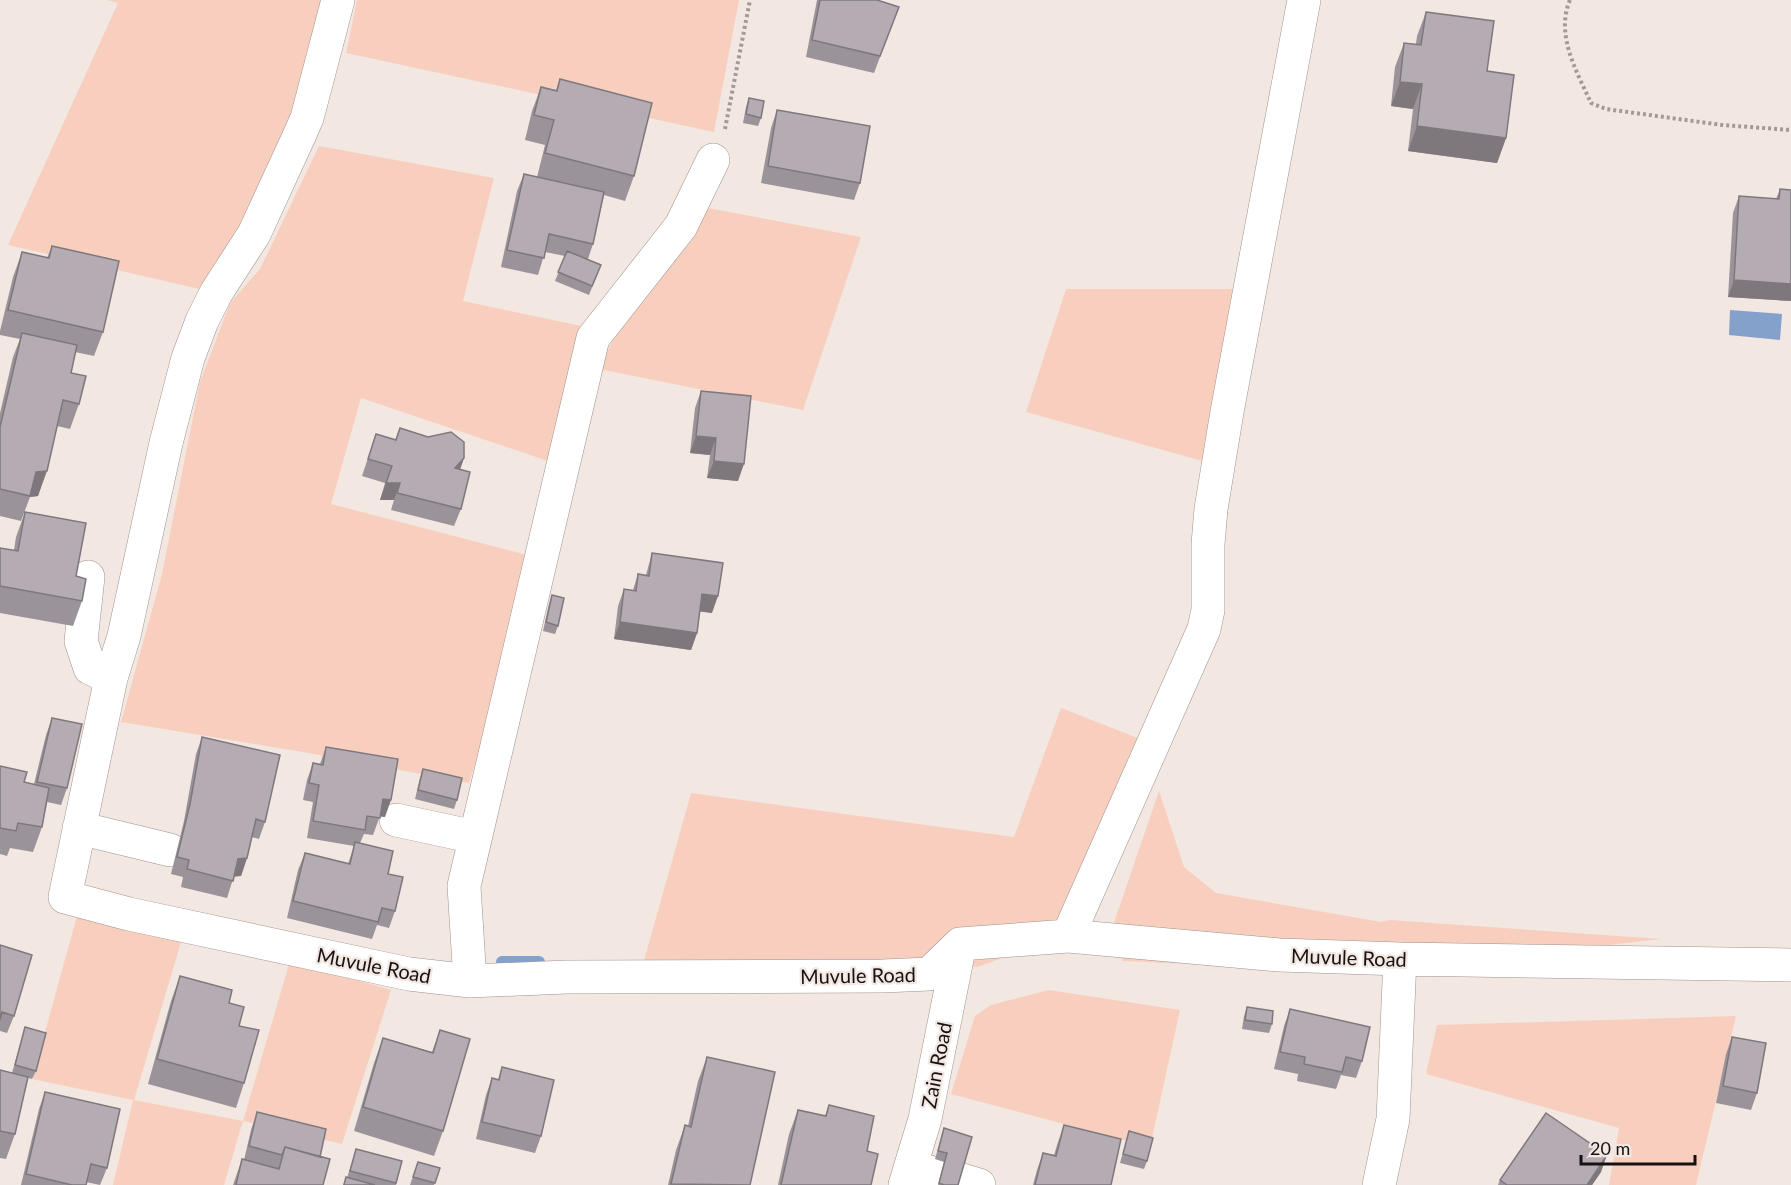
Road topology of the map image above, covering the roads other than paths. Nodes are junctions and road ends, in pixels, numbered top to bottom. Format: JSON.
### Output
{"nodes":[{"id":1,"x":338,"y":0,"type":"edge"},
{"id":2,"x":1304,"y":0,"type":"edge"},
{"id":3,"x":713,"y":160,"type":"road end"},
{"id":4,"x":88,"y":577,"type":"edge"},
{"id":5,"x":111,"y":678,"type":"junction"},
{"id":6,"x":396,"y":820,"type":"dead end"},
{"id":7,"x":79,"y":828,"type":"junction"},
{"id":8,"x":475,"y":837,"type":"junction"},
{"id":9,"x":170,"y":850,"type":"dead end"},
{"id":10,"x":1068,"y":936,"type":"junction"},
{"id":11,"x":960,"y":944,"type":"junction"},
{"id":12,"x":1400,"y":959,"type":"junction"},
{"id":13,"x":1791,"y":965,"type":"edge"},
{"id":14,"x":470,"y":981,"type":"junction"},
{"id":15,"x":939,"y":1178,"type":"edge"},
{"id":16,"x":1379,"y":1185,"type":"edge"}],
"edges":[{"from":1,"to":5,"type":"street"},
{"from":2,"to":10,"type":"street"},
{"from":3,"to":8,"type":"street"},
{"from":4,"to":5,"type":"street"},
{"from":5,"to":7,"type":"street"},
{"from":6,"to":8,"type":"street"},
{"from":7,"to":9,"type":"street"},
{"from":7,"to":14,"type":"street","name":"Muvule Road"},
{"from":8,"to":14,"type":"street"},
{"from":10,"to":11,"type":"street","name":"Muvule Road"},
{"from":10,"to":12,"type":"street","name":"Muvule Road"},
{"from":11,"to":14,"type":"street","name":"Muvule Road"},
{"from":11,"to":15,"type":"street","name":"Zain Road"},
{"from":12,"to":13,"type":"street","name":"Muvule Road"},
{"from":12,"to":16,"type":"street"}]}
